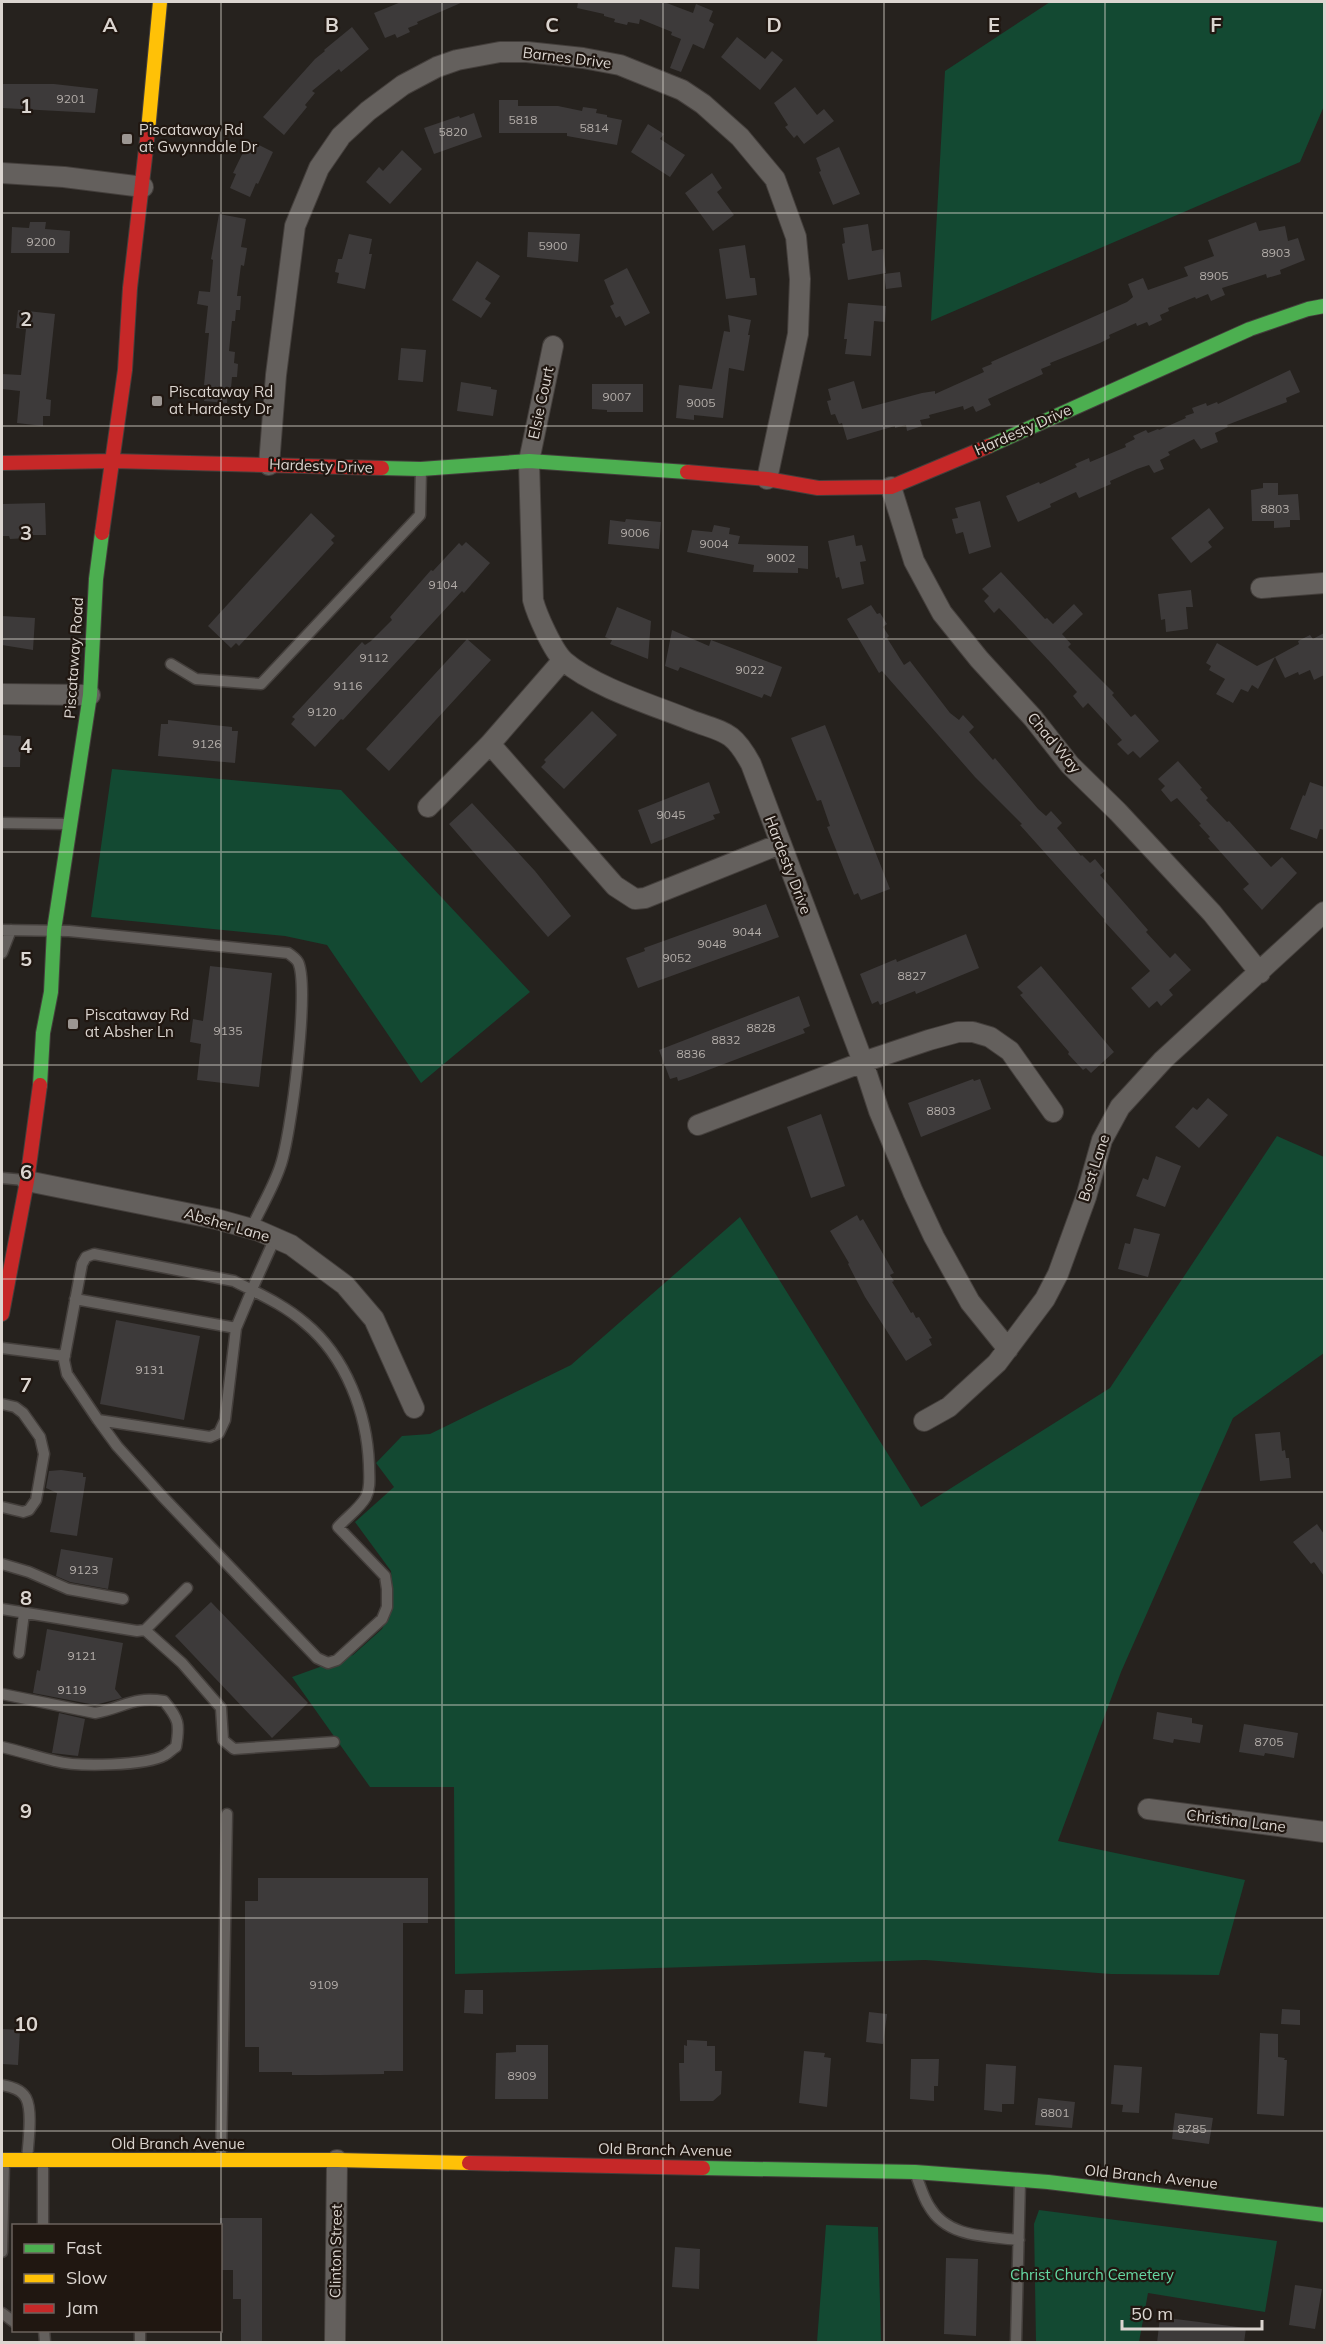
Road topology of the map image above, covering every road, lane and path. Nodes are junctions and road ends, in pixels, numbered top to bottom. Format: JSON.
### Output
{"nodes":[{"id":1,"x":160,"y":2,"type":"edge"},
{"id":2,"x":2,"y":173,"type":"edge"},
{"id":3,"x":143,"y":187,"type":"junction"},
{"id":4,"x":1324,"y":306,"type":"edge"},
{"id":5,"x":553,"y":346,"type":"dead end"},
{"id":6,"x":113,"y":461,"type":"junction"},
{"id":7,"x":529,"y":461,"type":"junction"},
{"id":8,"x":2,"y":463,"type":"edge"},
{"id":9,"x":269,"y":465,"type":"junction"},
{"id":10,"x":421,"y":469,"type":"junction"},
{"id":11,"x":767,"y":479,"type":"junction"},
{"id":12,"x":891,"y":487,"type":"junction"},
{"id":13,"x":1324,"y":583,"type":"edge"},
{"id":14,"x":1261,"y":588,"type":"dead end"},
{"id":15,"x":563,"y":660,"type":"junction"},
{"id":16,"x":171,"y":664,"type":"dead end"},
{"id":17,"x":2,"y":694,"type":"edge"},
{"id":18,"x":90,"y":695,"type":"junction"},
{"id":19,"x":490,"y":744,"type":"junction"},
{"id":20,"x":428,"y":807,"type":"dead end"},
{"id":21,"x":2,"y":823,"type":"edge"},
{"id":22,"x":70,"y":824,"type":"junction"},
{"id":23,"x":780,"y":844,"type":"junction"},
{"id":24,"x":1324,"y":912,"type":"edge"},
{"id":25,"x":6,"y":930,"type":"edge"},
{"id":26,"x":54,"y":930,"type":"junction"},
{"id":27,"x":2,"y":953,"type":"edge"},
{"id":28,"x":1260,"y":973,"type":"junction"},
{"id":29,"x":863,"y":1062,"type":"junction"},
{"id":30,"x":1053,"y":1112,"type":"dead end"},
{"id":31,"x":698,"y":1125,"type":"dead end"},
{"id":32,"x":2,"y":1178,"type":"edge"},
{"id":33,"x":27,"y":1181,"type":"junction"},
{"id":34,"x":250,"y":1229,"type":"junction"},
{"id":35,"x":275,"y":1238,"type":"junction"},
{"id":36,"x":252,"y":1290,"type":"junction"},
{"id":37,"x":75,"y":1299,"type":"junction"},
{"id":38,"x":2,"y":1314,"type":"edge"},
{"id":39,"x":236,"y":1328,"type":"junction"},
{"id":40,"x":2,"y":1348,"type":"edge"},
{"id":41,"x":1008,"y":1349,"type":"junction"},
{"id":42,"x":65,"y":1356,"type":"junction"},
{"id":43,"x":2,"y":1404,"type":"edge"},
{"id":44,"x":414,"y":1408,"type":"dead end"},
{"id":45,"x":98,"y":1420,"type":"junction"},
{"id":46,"x":924,"y":1421,"type":"dead end"},
{"id":47,"x":2,"y":1507,"type":"edge"},
{"id":48,"x":2,"y":1564,"type":"edge"},
{"id":49,"x":187,"y":1588,"type":"dead end"},
{"id":50,"x":123,"y":1599,"type":"dead end"},
{"id":51,"x":2,"y":1609,"type":"edge"},
{"id":52,"x":24,"y":1613,"type":"junction"},
{"id":53,"x":145,"y":1630,"type":"junction"},
{"id":54,"x":19,"y":1653,"type":"dead end"},
{"id":55,"x":2,"y":1694,"type":"edge"},
{"id":56,"x":334,"y":1742,"type":"dead end"},
{"id":57,"x":2,"y":1747,"type":"edge"},
{"id":58,"x":1148,"y":1809,"type":"dead end"},
{"id":59,"x":226,"y":1814,"type":"dead end"},
{"id":60,"x":1324,"y":1832,"type":"edge"},
{"id":61,"x":2,"y":2085,"type":"edge"},
{"id":62,"x":3,"y":2160,"type":"edge"},
{"id":63,"x":27,"y":2160,"type":"junction"},
{"id":64,"x":43,"y":2160,"type":"junction"},
{"id":65,"x":221,"y":2160,"type":"junction"},
{"id":66,"x":338,"y":2160,"type":"junction"},
{"id":67,"x":915,"y":2172,"type":"junction"},
{"id":68,"x":1020,"y":2180,"type":"junction"},
{"id":69,"x":2,"y":2205,"type":"edge"},
{"id":70,"x":1324,"y":2215,"type":"edge"},
{"id":71,"x":43,"y":2224,"type":"edge"},
{"id":72,"x":1019,"y":2240,"type":"junction"},
{"id":73,"x":2,"y":2252,"type":"edge"},
{"id":74,"x":334,"y":2343,"type":"edge"},
{"id":75,"x":1016,"y":2343,"type":"edge"}],
"edges":[{"from":1,"to":3,"type":"main road","name":"Piscataway Road"},
{"from":2,"to":3,"type":"street"},
{"from":3,"to":6,"type":"main road","name":"Piscataway Road"},
{"from":4,"to":12,"type":"main road","name":"Hardesty Drive"},
{"from":5,"to":7,"type":"street","name":"Elsie Court"},
{"from":6,"to":8,"type":"main road","name":"Hardesty Drive"},
{"from":6,"to":9,"type":"main road","name":"Hardesty Drive"},
{"from":6,"to":18,"type":"main road","name":"Piscataway Road"},
{"from":7,"to":10,"type":"main road","name":"Hardesty Drive"},
{"from":7,"to":11,"type":"main road","name":"Hardesty Drive"},
{"from":7,"to":15,"type":"street","name":"Hardesty Drive"},
{"from":9,"to":10,"type":"main road","name":"Hardesty Drive"},
{"from":9,"to":11,"type":"street","name":"Barnes Drive"},
{"from":10,"to":16,"type":"lane"},
{"from":11,"to":12,"type":"main road","name":"Hardesty Drive"},
{"from":12,"to":28,"type":"street","name":"Chad Way"},
{"from":13,"to":14,"type":"street"},
{"from":15,"to":19,"type":"street"},
{"from":15,"to":23,"type":"street","name":"Hardesty Drive"},
{"from":17,"to":18,"type":"street"},
{"from":18,"to":22,"type":"main road","name":"Piscataway Road"},
{"from":19,"to":20,"type":"street"},
{"from":19,"to":23,"type":"street"},
{"from":21,"to":22,"type":"lane"},
{"from":22,"to":26,"type":"main road","name":"Piscataway Road"},
{"from":23,"to":29,"type":"street","name":"Hardesty Drive"},
{"from":24,"to":28,"type":"street","name":"Bost Lane"},
{"from":25,"to":26,"type":"lane"},
{"from":25,"to":27,"type":"lane"},
{"from":26,"to":33,"type":"main road","name":"Piscataway Road"},
{"from":26,"to":34,"type":"lane"},
{"from":28,"to":41,"type":"street","name":"Bost Lane"},
{"from":29,"to":30,"type":"street"},
{"from":29,"to":31,"type":"street"},
{"from":29,"to":41,"type":"street","name":"Hardesty Drive"},
{"from":32,"to":33,"type":"lane"},
{"from":33,"to":34,"type":"street","name":"Absher Lane"},
{"from":33,"to":38,"type":"main road","name":"Piscataway Road"},
{"from":34,"to":35,"type":"street","name":"Absher Lane"},
{"from":35,"to":36,"type":"lane"},
{"from":35,"to":44,"type":"street","name":"Absher Lane"},
{"from":36,"to":37,"type":"lane"},
{"from":36,"to":39,"type":"lane"},
{"from":36,"to":45,"type":"lane"},
{"from":37,"to":39,"type":"lane"},
{"from":37,"to":42,"type":"lane"},
{"from":39,"to":45,"type":"lane"},
{"from":40,"to":42,"type":"lane"},
{"from":41,"to":46,"type":"street","name":"Bost Lane"},
{"from":42,"to":45,"type":"lane"},
{"from":43,"to":47,"type":"lane"},
{"from":48,"to":50,"type":"lane"},
{"from":49,"to":53,"type":"lane"},
{"from":51,"to":52,"type":"lane"},
{"from":52,"to":53,"type":"lane"},
{"from":52,"to":54,"type":"lane"},
{"from":53,"to":56,"type":"lane"},
{"from":55,"to":57,"type":"lane"},
{"from":58,"to":60,"type":"street","name":"Christina Lane"},
{"from":59,"to":65,"type":"lane"},
{"from":61,"to":63,"type":"lane"},
{"from":62,"to":63,"type":"main road","name":"Old Branch Avenue"},
{"from":62,"to":69,"type":"lane"},
{"from":63,"to":64,"type":"main road","name":"Old Branch Avenue"},
{"from":64,"to":65,"type":"main road","name":"Old Branch Avenue"},
{"from":64,"to":71,"type":"lane"},
{"from":65,"to":66,"type":"main road","name":"Old Branch Avenue"},
{"from":66,"to":67,"type":"main road","name":"Old Branch Avenue"},
{"from":66,"to":74,"type":"street","name":"Clinton Street"},
{"from":67,"to":68,"type":"main road","name":"Old Branch Avenue"},
{"from":67,"to":72,"type":"lane"},
{"from":68,"to":70,"type":"main road","name":"Old Branch Avenue"},
{"from":68,"to":72,"type":"lane"},
{"from":69,"to":73,"type":"lane"},
{"from":72,"to":75,"type":"lane"}]}
